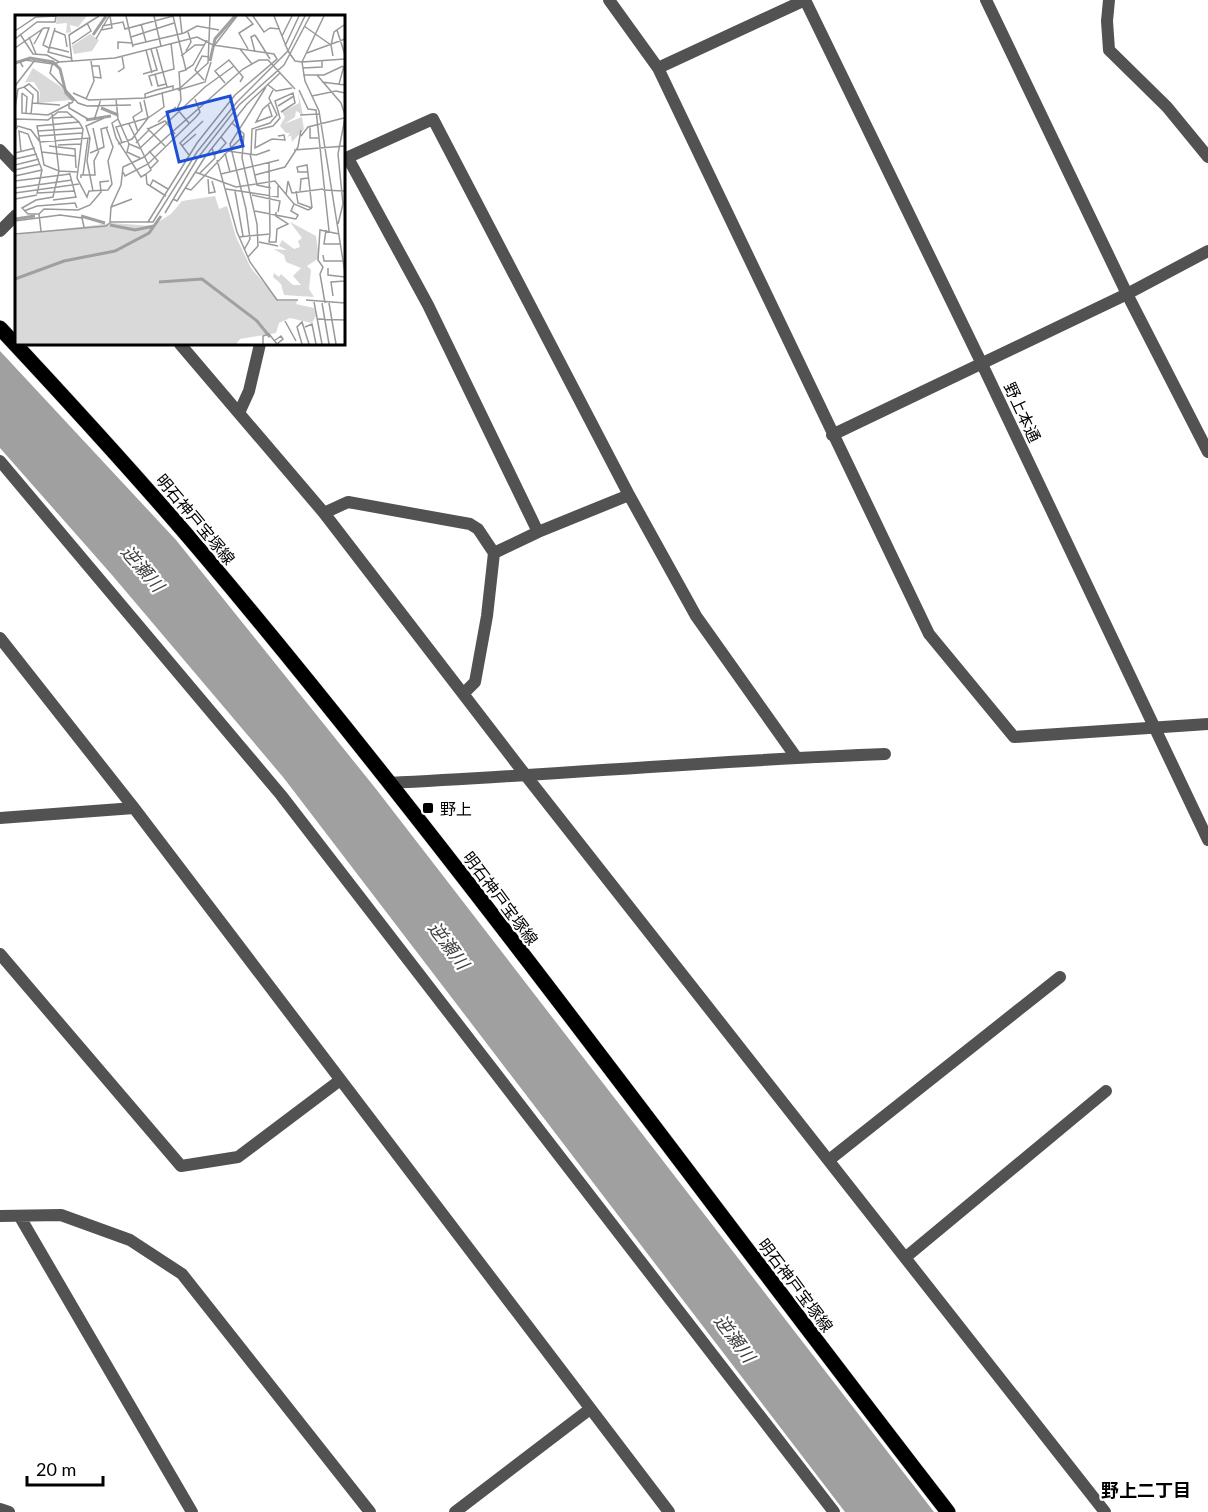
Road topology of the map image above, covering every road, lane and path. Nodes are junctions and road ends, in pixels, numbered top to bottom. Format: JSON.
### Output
{"nodes":[{"id":1,"x":609,"y":0,"type":"edge"},
{"id":2,"x":805,"y":0,"type":"edge"},
{"id":3,"x":987,"y":0,"type":"edge"},
{"id":4,"x":1109,"y":0,"type":"edge"},
{"id":5,"x":658,"y":68,"type":"junction"},
{"id":6,"x":0,"y":150,"type":"edge"},
{"id":7,"x":1208,"y":157,"type":"edge"},
{"id":8,"x":346,"y":159,"type":"edge"},
{"id":9,"x":15,"y":166,"type":"edge"},
{"id":10,"x":15,"y":215,"type":"edge"},
{"id":11,"x":0,"y":231,"type":"edge"},
{"id":12,"x":1208,"y":251,"type":"edge"},
{"id":13,"x":1127,"y":294,"type":"junction"},
{"id":14,"x":0,"y":328,"type":"edge"},
{"id":15,"x":15,"y":344,"type":"edge"},
{"id":16,"x":16,"y":345,"type":"edge"},
{"id":17,"x":181,"y":345,"type":"edge"},
{"id":18,"x":260,"y":345,"type":"edge"},
{"id":19,"x":981,"y":362,"type":"junction"},
{"id":20,"x":239,"y":413,"type":"junction"},
{"id":21,"x":832,"y":435,"type":"junction"},
{"id":22,"x":1208,"y":452,"type":"edge"},
{"id":23,"x":0,"y":460,"type":"edge"},
{"id":24,"x":629,"y":495,"type":"junction"},
{"id":25,"x":324,"y":513,"type":"junction"},
{"id":26,"x":538,"y":532,"type":"junction"},
{"id":27,"x":494,"y":553,"type":"junction"},
{"id":28,"x":0,"y":638,"type":"edge"},
{"id":29,"x":463,"y":694,"type":"junction"},
{"id":30,"x":1208,"y":724,"type":"edge"},
{"id":31,"x":1155,"y":729,"type":"junction"},
{"id":32,"x":885,"y":754,"type":"dead end"},
{"id":33,"x":796,"y":757,"type":"junction"},
{"id":34,"x":527,"y":777,"type":"junction"},
{"id":35,"x":389,"y":783,"type":"junction"},
{"id":36,"x":134,"y":808,"type":"junction"},
{"id":37,"x":0,"y":818,"type":"edge"},
{"id":38,"x":1208,"y":840,"type":"edge"},
{"id":39,"x":0,"y":954,"type":"edge"},
{"id":40,"x":1060,"y":977,"type":"dead end"},
{"id":41,"x":339,"y":1081,"type":"junction"},
{"id":42,"x":1106,"y":1091,"type":"dead end"},
{"id":43,"x":829,"y":1160,"type":"junction"},
{"id":44,"x":0,"y":1216,"type":"edge"},
{"id":45,"x":20,"y":1217,"type":"junction"},
{"id":46,"x":906,"y":1257,"type":"junction"},
{"id":47,"x":590,"y":1409,"type":"junction"},
{"id":48,"x":0,"y":1509,"type":"edge"},
{"id":49,"x":9,"y":1512,"type":"edge"},
{"id":50,"x":192,"y":1512,"type":"edge"},
{"id":51,"x":370,"y":1512,"type":"edge"},
{"id":52,"x":455,"y":1512,"type":"edge"},
{"id":53,"x":669,"y":1512,"type":"edge"},
{"id":54,"x":834,"y":1512,"type":"edge"},
{"id":55,"x":948,"y":1512,"type":"edge"},
{"id":56,"x":1105,"y":1512,"type":"edge"}],
"edges":[{"from":1,"to":5,"type":"street"},
{"from":2,"to":5,"type":"street"},
{"from":2,"to":19,"type":"street","name":"野上本通"},
{"from":3,"to":13,"type":"street"},
{"from":4,"to":7,"type":"street"},
{"from":5,"to":21,"type":"street"},
{"from":6,"to":9,"type":"street"},
{"from":8,"to":24,"type":"street"},
{"from":8,"to":26,"type":"street"},
{"from":10,"to":11,"type":"street"},
{"from":12,"to":13,"type":"street"},
{"from":13,"to":19,"type":"street"},
{"from":13,"to":22,"type":"street"},
{"from":14,"to":15,"type":"main road","name":"明石神戸宝塚線"},
{"from":16,"to":35,"type":"main road","name":"明石神戸宝塚線"},
{"from":17,"to":20,"type":"street"},
{"from":18,"to":20,"type":"street"},
{"from":19,"to":21,"type":"street"},
{"from":19,"to":31,"type":"street","name":"野上本通"},
{"from":20,"to":25,"type":"street"},
{"from":21,"to":31,"type":"street"},
{"from":23,"to":54,"type":"street"},
{"from":24,"to":26,"type":"street"},
{"from":24,"to":33,"type":"street"},
{"from":25,"to":27,"type":"street"},
{"from":25,"to":29,"type":"street"},
{"from":26,"to":27,"type":"street"},
{"from":27,"to":29,"type":"street"},
{"from":28,"to":36,"type":"street"},
{"from":29,"to":34,"type":"street"},
{"from":30,"to":31,"type":"street"},
{"from":31,"to":38,"type":"street","name":"野上本通"},
{"from":32,"to":33,"type":"street"},
{"from":33,"to":34,"type":"street"},
{"from":34,"to":35,"type":"street"},
{"from":34,"to":43,"type":"street"},
{"from":35,"to":55,"type":"main road","name":"明石神戸宝塚線"},
{"from":36,"to":37,"type":"street"},
{"from":36,"to":41,"type":"street"},
{"from":39,"to":41,"type":"street"},
{"from":40,"to":43,"type":"street"},
{"from":41,"to":47,"type":"street"},
{"from":42,"to":46,"type":"street"},
{"from":43,"to":46,"type":"street"},
{"from":44,"to":45,"type":"street"},
{"from":45,"to":50,"type":"street"},
{"from":45,"to":51,"type":"street"},
{"from":46,"to":56,"type":"street"},
{"from":47,"to":52,"type":"street"},
{"from":47,"to":53,"type":"street"},
{"from":48,"to":49,"type":"street"}]}
